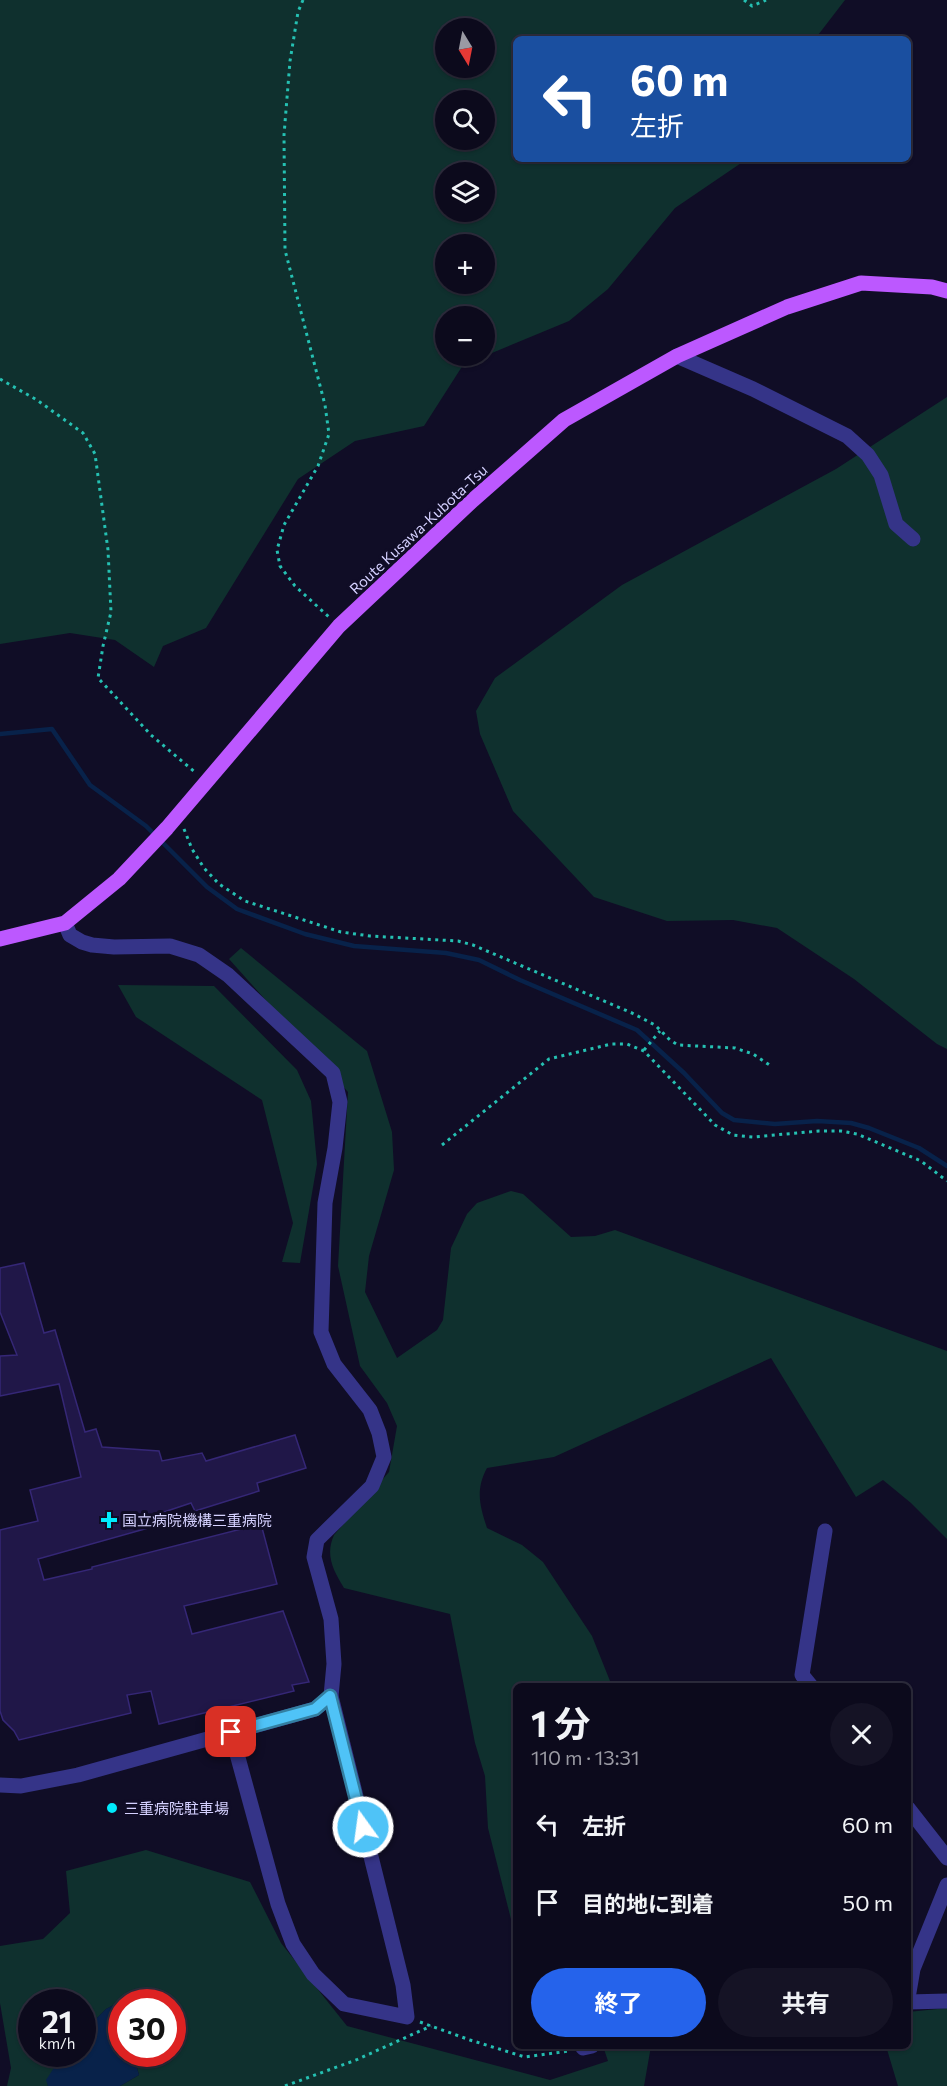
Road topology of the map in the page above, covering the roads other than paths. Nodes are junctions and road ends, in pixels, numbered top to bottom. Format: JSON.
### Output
{"nodes":[{"id":1,"x":947,"y":291,"type":"edge"},
{"id":2,"x":677,"y":356,"type":"junction"},
{"id":3,"x":913,"y":539,"type":"dead end"},
{"id":4,"x":65,"y":923,"type":"junction"},
{"id":5,"x":0,"y":939,"type":"edge"},
{"id":6,"x":825,"y":1532,"type":"dead end"},
{"id":7,"x":809,"y":1683,"type":"edge"},
{"id":8,"x":330,"y":1696,"type":"junction"},
{"id":9,"x":231,"y":1732,"type":"junction"},
{"id":10,"x":0,"y":1785,"type":"edge"},
{"id":11,"x":911,"y":1812,"type":"edge"},
{"id":12,"x":947,"y":1858,"type":"edge"},
{"id":13,"x":947,"y":1885,"type":"edge"},
{"id":14,"x":911,"y":1981,"type":"edge"},
{"id":15,"x":911,"y":2000,"type":"edge"},
{"id":16,"x":947,"y":2001,"type":"edge"}],
"edges":[{"from":1,"to":2,"type":"main road","name":"Route Kusawa-Kubota-Tsu"},
{"from":2,"to":3,"type":"street"},
{"from":2,"to":4,"type":"main road","name":"Route Kusawa-Kubota-Tsu"},
{"from":4,"to":5,"type":"main road","name":"Route Kusawa-Kubota-Tsu"},
{"from":4,"to":8,"type":"street"},
{"from":6,"to":7,"type":"street"},
{"from":8,"to":9,"type":"street"},
{"from":8,"to":9,"type":"street"},
{"from":9,"to":10,"type":"street"},
{"from":11,"to":12,"type":"street"},
{"from":13,"to":14,"type":"street"},
{"from":15,"to":16,"type":"street"}]}
